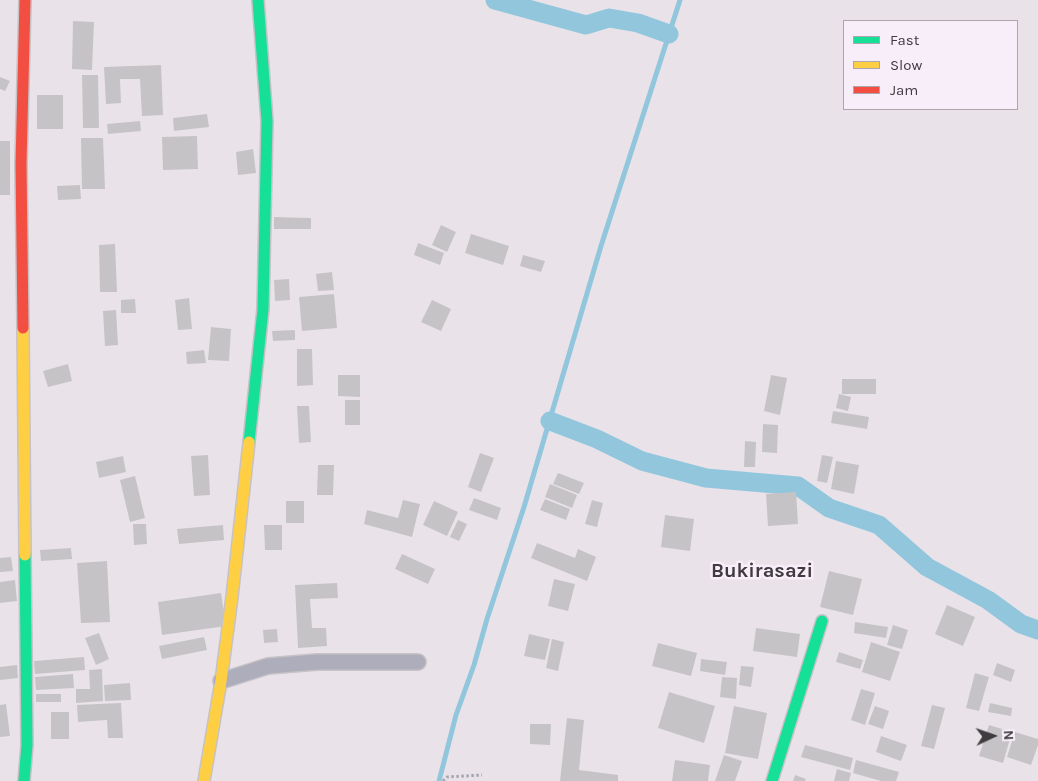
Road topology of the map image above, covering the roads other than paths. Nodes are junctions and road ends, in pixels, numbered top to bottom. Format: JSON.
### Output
{"nodes":[{"id":1,"x":25,"y":0,"type":"edge"},
{"id":2,"x":258,"y":0,"type":"edge"},
{"id":3,"x":822,"y":621,"type":"dead end"},
{"id":4,"x":418,"y":662,"type":"dead end"},
{"id":5,"x":221,"y":681,"type":"junction"},
{"id":6,"x":24,"y":781,"type":"edge"},
{"id":7,"x":204,"y":781,"type":"edge"},
{"id":8,"x":772,"y":781,"type":"edge"}],
"edges":[{"from":1,"to":6,"type":"street"},
{"from":2,"to":5,"type":"street"},
{"from":3,"to":8,"type":"street"},
{"from":4,"to":5,"type":"street"},
{"from":5,"to":7,"type":"street"}]}
